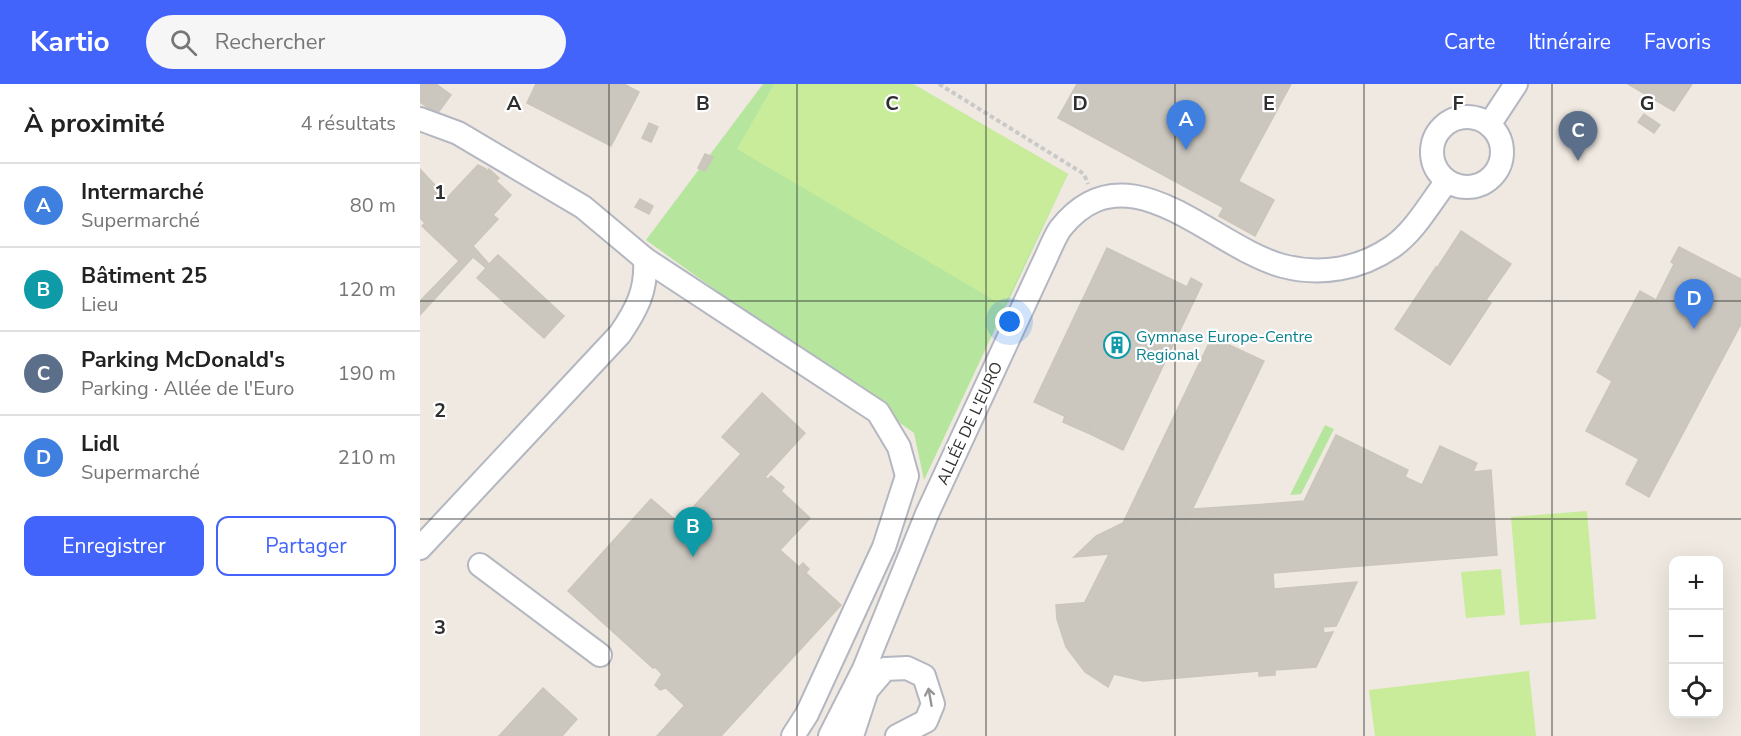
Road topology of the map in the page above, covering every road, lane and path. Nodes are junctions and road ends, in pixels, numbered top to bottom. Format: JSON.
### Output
{"nodes":[{"id":1,"x":939,"y":84,"type":"edge"},
{"id":2,"x":1516,"y":84,"type":"edge"},
{"id":3,"x":420,"y":119,"type":"edge"},
{"id":4,"x":1489,"y":125,"type":"junction"},
{"id":5,"x":1447,"y":181,"type":"junction"},
{"id":6,"x":1096,"y":201,"type":"junction"},
{"id":7,"x":645,"y":259,"type":"junction"},
{"id":8,"x":420,"y":548,"type":"edge"},
{"id":9,"x":480,"y":565,"type":"dead end"},
{"id":10,"x":600,"y":655,"type":"dead end"},
{"id":11,"x":793,"y":736,"type":"edge"},
{"id":12,"x":830,"y":736,"type":"edge"},
{"id":13,"x":852,"y":736,"type":"edge"},
{"id":14,"x":897,"y":736,"type":"edge"}],
"edges":[{"from":1,"to":6,"type":"path"},
{"from":2,"to":4,"type":"street"},
{"from":3,"to":7,"type":"street"},
{"from":4,"to":5,"type":"street"},
{"from":4,"to":5,"type":"street"},
{"from":5,"to":6,"type":"street","name":"ALLÉE DE L'EURO"},
{"from":6,"to":12,"type":"street","name":"ALLÉE DE L'EURO"},
{"from":7,"to":8,"type":"street"},
{"from":7,"to":11,"type":"street"},
{"from":9,"to":10,"type":"street"},
{"from":14,"to":13,"type":"street","one_way":true}]}
